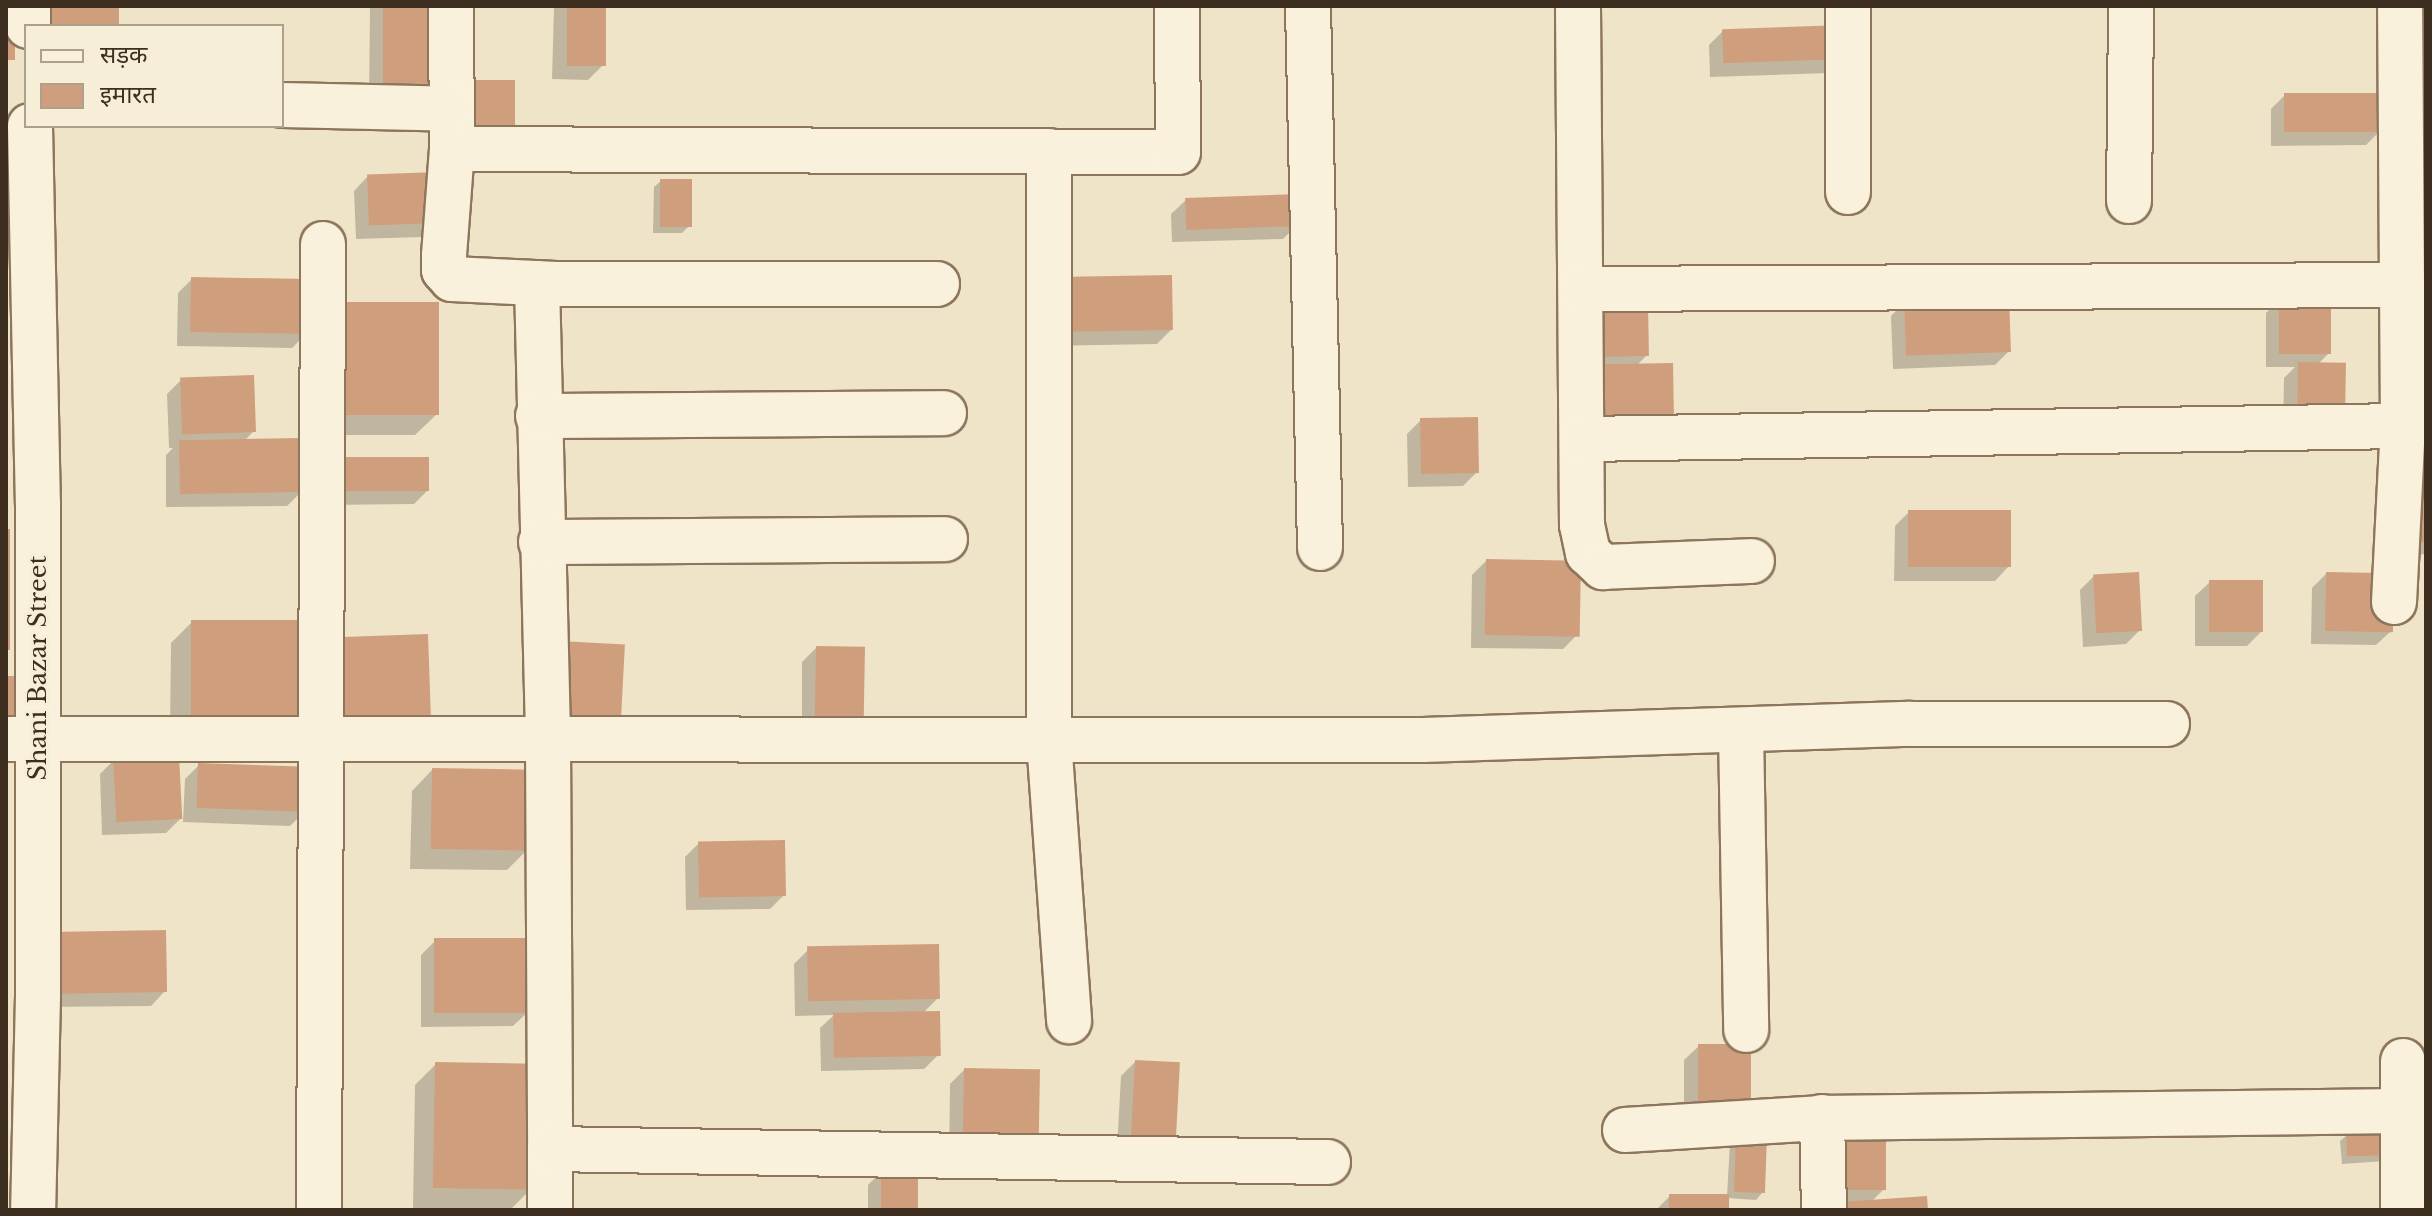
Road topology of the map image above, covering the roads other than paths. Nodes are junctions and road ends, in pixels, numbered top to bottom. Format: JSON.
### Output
{"nodes":[{"id":1,"x":451,"y":6,"type":"edge"},
{"id":2,"x":1177,"y":6,"type":"edge"},
{"id":3,"x":1308,"y":6,"type":"edge"},
{"id":4,"x":1578,"y":6,"type":"edge"},
{"id":5,"x":1848,"y":6,"type":"edge"},
{"id":6,"x":2131,"y":6,"type":"edge"},
{"id":7,"x":2400,"y":6,"type":"edge"},
{"id":8,"x":284,"y":105,"type":"edge"},
{"id":9,"x":30,"y":128,"type":"edge"},
{"id":10,"x":452,"y":129,"type":"junction"},
{"id":11,"x":1049,"y":151,"type":"junction"},
{"id":12,"x":1848,"y":192,"type":"dead end"},
{"id":13,"x":2129,"y":201,"type":"dead end"},
{"id":14,"x":323,"y":244,"type":"dead end"},
{"id":15,"x":537,"y":283,"type":"junction"},
{"id":16,"x":937,"y":284,"type":"dead end"},
{"id":17,"x":2402,"y":285,"type":"junction"},
{"id":18,"x":1581,"y":289,"type":"junction"},
{"id":19,"x":944,"y":413,"type":"dead end"},
{"id":20,"x":538,"y":416,"type":"junction"},
{"id":21,"x":2403,"y":426,"type":"junction"},
{"id":22,"x":1584,"y":439,"type":"junction"},
{"id":23,"x":945,"y":539,"type":"dead end"},
{"id":24,"x":541,"y":542,"type":"junction"},
{"id":25,"x":1320,"y":548,"type":"dead end"},
{"id":26,"x":1752,"y":561,"type":"dead end"},
{"id":27,"x":2394,"y":602,"type":"dead end"},
{"id":28,"x":2167,"y":724,"type":"dead end"},
{"id":29,"x":1741,"y":730,"type":"junction"},
{"id":30,"x":22,"y":739,"type":"edge"},
{"id":31,"x":324,"y":740,"type":"junction"},
{"id":32,"x":548,"y":740,"type":"junction"},
{"id":33,"x":1049,"y":740,"type":"junction"},
{"id":34,"x":22,"y":996,"type":"edge"},
{"id":35,"x":1069,"y":1021,"type":"dead end"},
{"id":36,"x":1746,"y":1030,"type":"dead end"},
{"id":37,"x":2403,"y":1061,"type":"dead end"},
{"id":38,"x":2403,"y":1111,"type":"junction"},
{"id":39,"x":1822,"y":1117,"type":"junction"},
{"id":40,"x":1625,"y":1130,"type":"dead end"},
{"id":41,"x":550,"y":1149,"type":"junction"},
{"id":42,"x":1328,"y":1162,"type":"dead end"},
{"id":43,"x":33,"y":1210,"type":"edge"},
{"id":44,"x":319,"y":1210,"type":"edge"},
{"id":45,"x":550,"y":1210,"type":"edge"},
{"id":46,"x":1824,"y":1210,"type":"edge"},
{"id":47,"x":2403,"y":1210,"type":"edge"}],
"edges":[{"from":1,"to":10,"type":"street"},
{"from":2,"to":11,"type":"street"},
{"from":3,"to":25,"type":"street"},
{"from":4,"to":18,"type":"street"},
{"from":5,"to":12,"type":"street"},
{"from":6,"to":13,"type":"street"},
{"from":7,"to":17,"type":"street"},
{"from":8,"to":10,"type":"street"},
{"from":9,"to":30,"type":"street","name":"Shani Bazar Street"},
{"from":10,"to":11,"type":"street"},
{"from":10,"to":15,"type":"street"},
{"from":11,"to":33,"type":"street"},
{"from":14,"to":31,"type":"street"},
{"from":15,"to":16,"type":"street"},
{"from":15,"to":20,"type":"street"},
{"from":17,"to":18,"type":"street"},
{"from":17,"to":21,"type":"street"},
{"from":18,"to":22,"type":"street"},
{"from":19,"to":20,"type":"street"},
{"from":20,"to":24,"type":"street"},
{"from":21,"to":22,"type":"street"},
{"from":21,"to":27,"type":"street"},
{"from":22,"to":26,"type":"street"},
{"from":23,"to":24,"type":"street"},
{"from":24,"to":32,"type":"street"},
{"from":28,"to":29,"type":"street"},
{"from":29,"to":33,"type":"street"},
{"from":29,"to":36,"type":"street"},
{"from":30,"to":31,"type":"street"},
{"from":30,"to":34,"type":"street","name":"Shani Bazar Street"},
{"from":31,"to":32,"type":"street"},
{"from":31,"to":44,"type":"street"},
{"from":32,"to":33,"type":"street"},
{"from":32,"to":41,"type":"street"},
{"from":33,"to":35,"type":"street"},
{"from":34,"to":43,"type":"street","name":"Shani Bazar Street"},
{"from":37,"to":38,"type":"street"},
{"from":38,"to":39,"type":"street"},
{"from":38,"to":47,"type":"street"},
{"from":39,"to":40,"type":"street"},
{"from":39,"to":46,"type":"street"},
{"from":41,"to":42,"type":"street"},
{"from":41,"to":45,"type":"street"}]}
